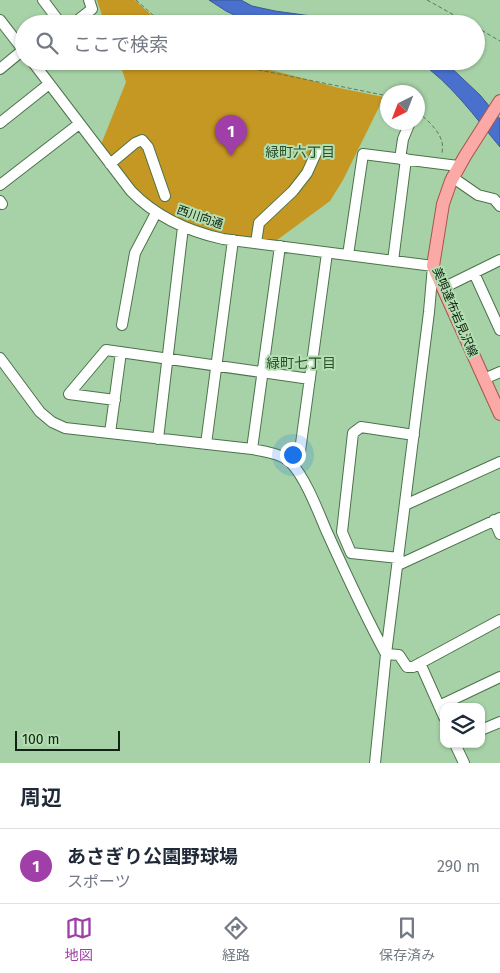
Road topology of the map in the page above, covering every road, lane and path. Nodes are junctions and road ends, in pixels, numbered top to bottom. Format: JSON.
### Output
{"nodes":[{"id":1,"x":43,"y":0,"type":"edge"},
{"id":2,"x":89,"y":0,"type":"edge"},
{"id":3,"x":136,"y":0,"type":"edge"},
{"id":4,"x":427,"y":0,"type":"edge"},
{"id":5,"x":54,"y":15,"type":"edge"},
{"id":6,"x":84,"y":15,"type":"edge"},
{"id":7,"x":153,"y":15,"type":"edge"},
{"id":8,"x":454,"y":15,"type":"edge"},
{"id":9,"x":2,"y":26,"type":"edge"},
{"id":10,"x":485,"y":32,"type":"edge"},
{"id":11,"x":15,"y":40,"type":"edge"},
{"id":12,"x":500,"y":41,"type":"edge"},
{"id":13,"x":15,"y":57,"type":"edge"},
{"id":14,"x":0,"y":68,"type":"edge"},
{"id":15,"x":39,"y":70,"type":"edge"},
{"id":16,"x":259,"y":70,"type":"edge"},
{"id":17,"x":49,"y":84,"type":"junction"},
{"id":18,"x":380,"y":94,"type":"edge"},
{"id":19,"x":500,"y":101,"type":"edge"},
{"id":20,"x":425,"y":119,"type":"edge"},
{"id":21,"x":0,"y":123,"type":"edge"},
{"id":22,"x":79,"y":124,"type":"junction"},
{"id":23,"x":407,"y":130,"type":"edge"},
{"id":24,"x":317,"y":151,"type":"dead end"},
{"id":25,"x":403,"y":159,"type":"junction"},
{"id":26,"x":442,"y":163,"type":"junction"},
{"id":27,"x":110,"y":164,"type":"junction"},
{"id":28,"x":458,"y":166,"type":"junction"},
{"id":29,"x":0,"y":185,"type":"edge"},
{"id":30,"x":165,"y":196,"type":"dead end"},
{"id":31,"x":500,"y":206,"type":"edge"},
{"id":32,"x":156,"y":213,"type":"junction"},
{"id":33,"x":183,"y":227,"type":"junction"},
{"id":34,"x":232,"y":240,"type":"junction"},
{"id":35,"x":256,"y":243,"type":"junction"},
{"id":36,"x":280,"y":246,"type":"junction"},
{"id":37,"x":327,"y":253,"type":"junction"},
{"id":38,"x":348,"y":255,"type":"junction"},
{"id":39,"x":500,"y":260,"type":"edge"},
{"id":40,"x":393,"y":261,"type":"junction"},
{"id":41,"x":433,"y":266,"type":"junction"},
{"id":42,"x":474,"y":273,"type":"junction"},
{"id":43,"x":443,"y":288,"type":"junction"},
{"id":44,"x":122,"y":325,"type":"dead end"},
{"id":45,"x":500,"y":330,"type":"edge"},
{"id":46,"x":121,"y":352,"type":"junction"},
{"id":47,"x":0,"y":358,"type":"edge"},
{"id":48,"x":167,"y":358,"type":"junction"},
{"id":49,"x":216,"y":365,"type":"junction"},
{"id":50,"x":263,"y":372,"type":"junction"},
{"id":51,"x":500,"y":372,"type":"edge"},
{"id":52,"x":310,"y":379,"type":"junction"},
{"id":53,"x":484,"y":379,"type":"junction"},
{"id":54,"x":115,"y":400,"type":"junction"},
{"id":55,"x":500,"y":414,"type":"edge"},
{"id":56,"x":110,"y":433,"type":"junction"},
{"id":57,"x":414,"y":435,"type":"junction"},
{"id":58,"x":158,"y":438,"type":"junction"},
{"id":59,"x":206,"y":444,"type":"junction"},
{"id":60,"x":252,"y":450,"type":"junction"},
{"id":61,"x":500,"y":462,"type":"edge"},
{"id":62,"x":291,"y":463,"type":"junction"},
{"id":63,"x":405,"y":505,"type":"junction"},
{"id":64,"x":497,"y":519,"type":"edge"},
{"id":65,"x":500,"y":534,"type":"edge"},
{"id":66,"x":398,"y":562,"type":"junction"},
{"id":67,"x":500,"y":620,"type":"edge"},
{"id":68,"x":386,"y":654,"type":"junction"},
{"id":69,"x":420,"y":662,"type":"junction"},
{"id":70,"x":500,"y":677,"type":"edge"},
{"id":71,"x":439,"y":706,"type":"joint"},
{"id":72,"x":500,"y":722,"type":"edge"},
{"id":73,"x":485,"y":728,"type":"edge"},
{"id":74,"x":458,"y":748,"type":"edge"},
{"id":75,"x":375,"y":763,"type":"edge"},
{"id":76,"x":464,"y":763,"type":"edge"}],
"edges":[{"from":1,"to":5,"type":"street"},
{"from":2,"to":6,"type":"street"},
{"from":3,"to":7,"type":"path"},
{"from":4,"to":8,"type":"path"},
{"from":9,"to":11,"type":"street"},
{"from":10,"to":12,"type":"path"},
{"from":13,"to":14,"type":"street"},
{"from":15,"to":17,"type":"street","name":"西川向通"},
{"from":16,"to":18,"type":"path"},
{"from":17,"to":21,"type":"street"},
{"from":17,"to":22,"type":"street","name":"西川向通"},
{"from":19,"to":28,"type":"main road","name":"美唄達布岩見沢線"},
{"from":20,"to":26,"type":"path"},
{"from":22,"to":27,"type":"street","name":"西川向通"},
{"from":22,"to":29,"type":"street"},
{"from":23,"to":25,"type":"street"},
{"from":24,"to":35,"type":"street"},
{"from":25,"to":26,"type":"street"},
{"from":25,"to":38,"type":"street"},
{"from":25,"to":40,"type":"street"},
{"from":26,"to":28,"type":"street"},
{"from":27,"to":30,"type":"street"},
{"from":27,"to":32,"type":"street","name":"西川向通"},
{"from":28,"to":31,"type":"street"},
{"from":28,"to":41,"type":"main road","name":"美唄達布岩見沢線"},
{"from":32,"to":33,"type":"street","name":"西川向通"},
{"from":32,"to":44,"type":"street"},
{"from":33,"to":34,"type":"street","name":"西川向通"},
{"from":33,"to":48,"type":"street"},
{"from":34,"to":35,"type":"street","name":"西川向通"},
{"from":34,"to":49,"type":"street"},
{"from":35,"to":36,"type":"street","name":"西川向通"},
{"from":36,"to":37,"type":"street","name":"西川向通"},
{"from":36,"to":50,"type":"street"},
{"from":37,"to":38,"type":"street","name":"西川向通"},
{"from":37,"to":52,"type":"street"},
{"from":38,"to":40,"type":"street","name":"西川向通"},
{"from":39,"to":42,"type":"street"},
{"from":40,"to":41,"type":"street","name":"西川向通"},
{"from":41,"to":43,"type":"main road","name":"美唄達布岩見沢線"},
{"from":41,"to":57,"type":"street"},
{"from":42,"to":43,"type":"street"},
{"from":42,"to":45,"type":"street"},
{"from":43,"to":53,"type":"main road","name":"美唄達布岩見沢線"},
{"from":46,"to":48,"type":"street"},
{"from":46,"to":54,"type":"street"},
{"from":46,"to":54,"type":"street"},
{"from":47,"to":56,"type":"street"},
{"from":48,"to":49,"type":"street"},
{"from":48,"to":58,"type":"street"},
{"from":49,"to":50,"type":"street"},
{"from":49,"to":59,"type":"street"},
{"from":50,"to":52,"type":"street"},
{"from":50,"to":60,"type":"street"},
{"from":51,"to":53,"type":"street"},
{"from":52,"to":62,"type":"street"},
{"from":53,"to":55,"type":"main road","name":"美唄達布岩見沢線"},
{"from":54,"to":56,"type":"street"},
{"from":56,"to":58,"type":"street"},
{"from":57,"to":63,"type":"street"},
{"from":57,"to":66,"type":"street"},
{"from":58,"to":59,"type":"street"},
{"from":59,"to":60,"type":"street"},
{"from":60,"to":62,"type":"street"},
{"from":61,"to":63,"type":"street"},
{"from":62,"to":68,"type":"street"},
{"from":63,"to":66,"type":"street"},
{"from":64,"to":65,"type":"street"},
{"from":64,"to":66,"type":"street"},
{"from":66,"to":68,"type":"street"},
{"from":67,"to":69,"type":"street"},
{"from":68,"to":69,"type":"street"},
{"from":68,"to":75,"type":"street"},
{"from":69,"to":71,"type":"street"},
{"from":70,"to":71,"type":"street"},
{"from":72,"to":73,"type":"street"},
{"from":74,"to":76,"type":"street"}]}
